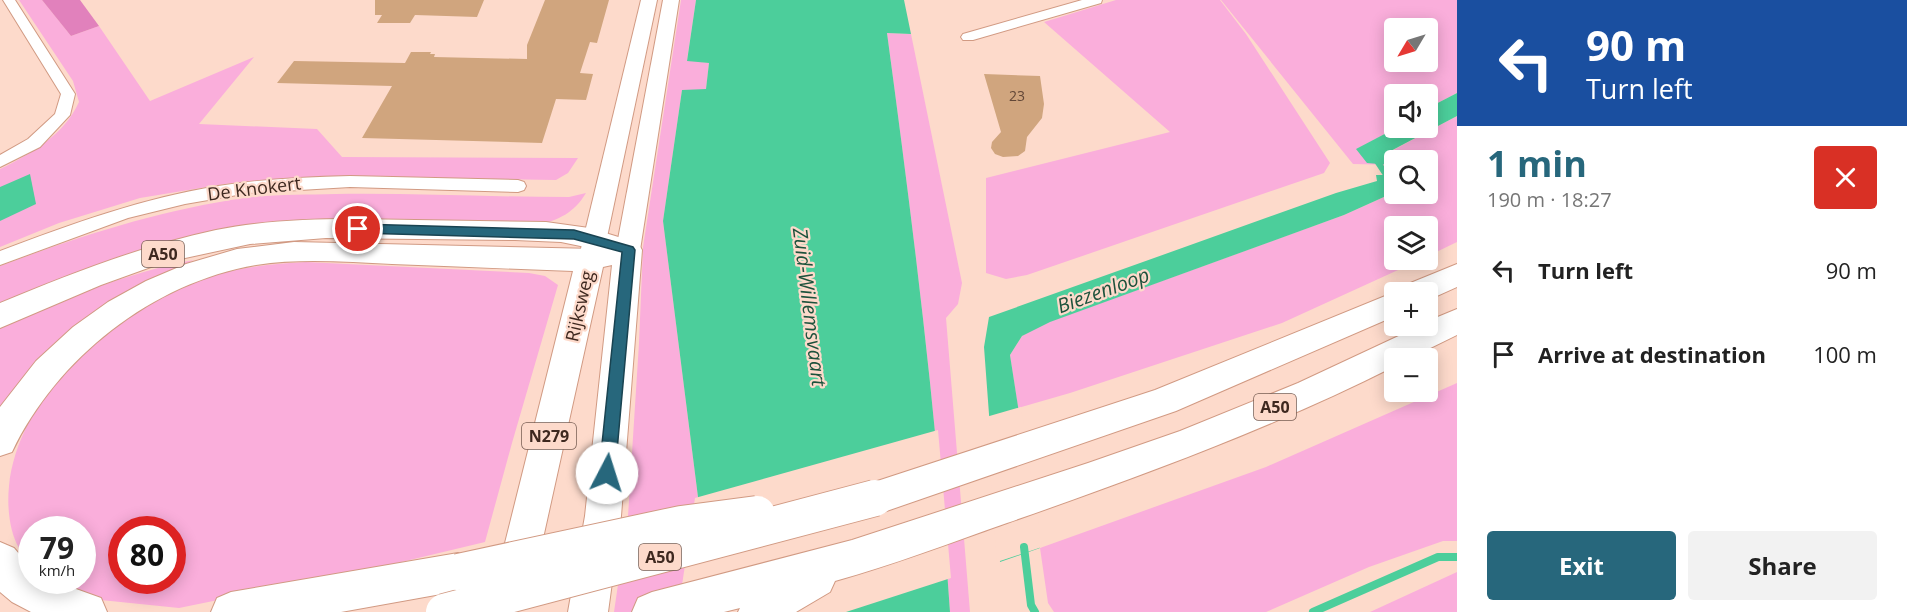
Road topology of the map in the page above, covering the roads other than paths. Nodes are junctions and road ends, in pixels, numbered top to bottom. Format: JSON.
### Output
{"nodes":[{"id":1,"x":9,"y":0,"type":"edge"},
{"id":2,"x":649,"y":0,"type":"edge"},
{"id":3,"x":671,"y":0,"type":"edge"},
{"id":4,"x":1096,"y":0,"type":"edge"},
{"id":5,"x":968,"y":37,"type":"dead end"},
{"id":6,"x":0,"y":162,"type":"edge"},
{"id":7,"x":518,"y":186,"type":"dead end"},
{"id":8,"x":593,"y":250,"type":"junction"},
{"id":9,"x":628,"y":250,"type":"junction"},
{"id":10,"x":0,"y":258,"type":"edge"},
{"id":11,"x":1457,"y":275,"type":"edge"},
{"id":12,"x":1438,"y":283,"type":"edge"},
{"id":13,"x":1384,"y":308,"type":"edge"},
{"id":14,"x":0,"y":316,"type":"edge"},
{"id":15,"x":1457,"y":321,"type":"edge"},
{"id":16,"x":0,"y":441,"type":"edge"},
{"id":17,"x":875,"y":498,"type":"junction"},
{"id":18,"x":852,"y":558,"type":"junction"},
{"id":19,"x":0,"y":561,"type":"edge"},
{"id":20,"x":87,"y":612,"type":"edge"},
{"id":21,"x":231,"y":612,"type":"edge"},
{"id":22,"x":444,"y":612,"type":"edge"},
{"id":23,"x":508,"y":612,"type":"edge"},
{"id":24,"x":588,"y":612,"type":"edge"},
{"id":25,"x":652,"y":612,"type":"edge"},
{"id":26,"x":758,"y":612,"type":"edge"}],
"edges":[{"from":1,"to":6,"type":"street"},
{"from":2,"to":8,"type":"main road","name":"Rijksweg","number":"N279"},
{"from":3,"to":9,"type":"main road"},
{"from":4,"to":5,"type":"street"},
{"from":7,"to":10,"type":"street","name":"De Knokert"},
{"from":8,"to":9,"type":"highway","number":"A50"},
{"from":8,"to":14,"type":"highway","number":"A50"},
{"from":8,"to":16,"type":"highway","number":"A50"},
{"from":8,"to":23,"type":"highway","name":"Rijksweg","number":"N279"},
{"from":9,"to":24,"type":"highway"},
{"from":11,"to":12,"type":"highway"},
{"from":13,"to":17,"type":"highway","number":"A50"},
{"from":15,"to":18,"type":"highway","number":"A50"},
{"from":17,"to":21,"type":"highway","number":"A50","bridge":true},
{"from":17,"to":22,"type":"highway","number":"A50","bridge":true},
{"from":18,"to":25,"type":"highway","number":"A50"},
{"from":18,"to":26,"type":"highway","number":"A50"},
{"from":19,"to":20,"type":"highway"}]}
